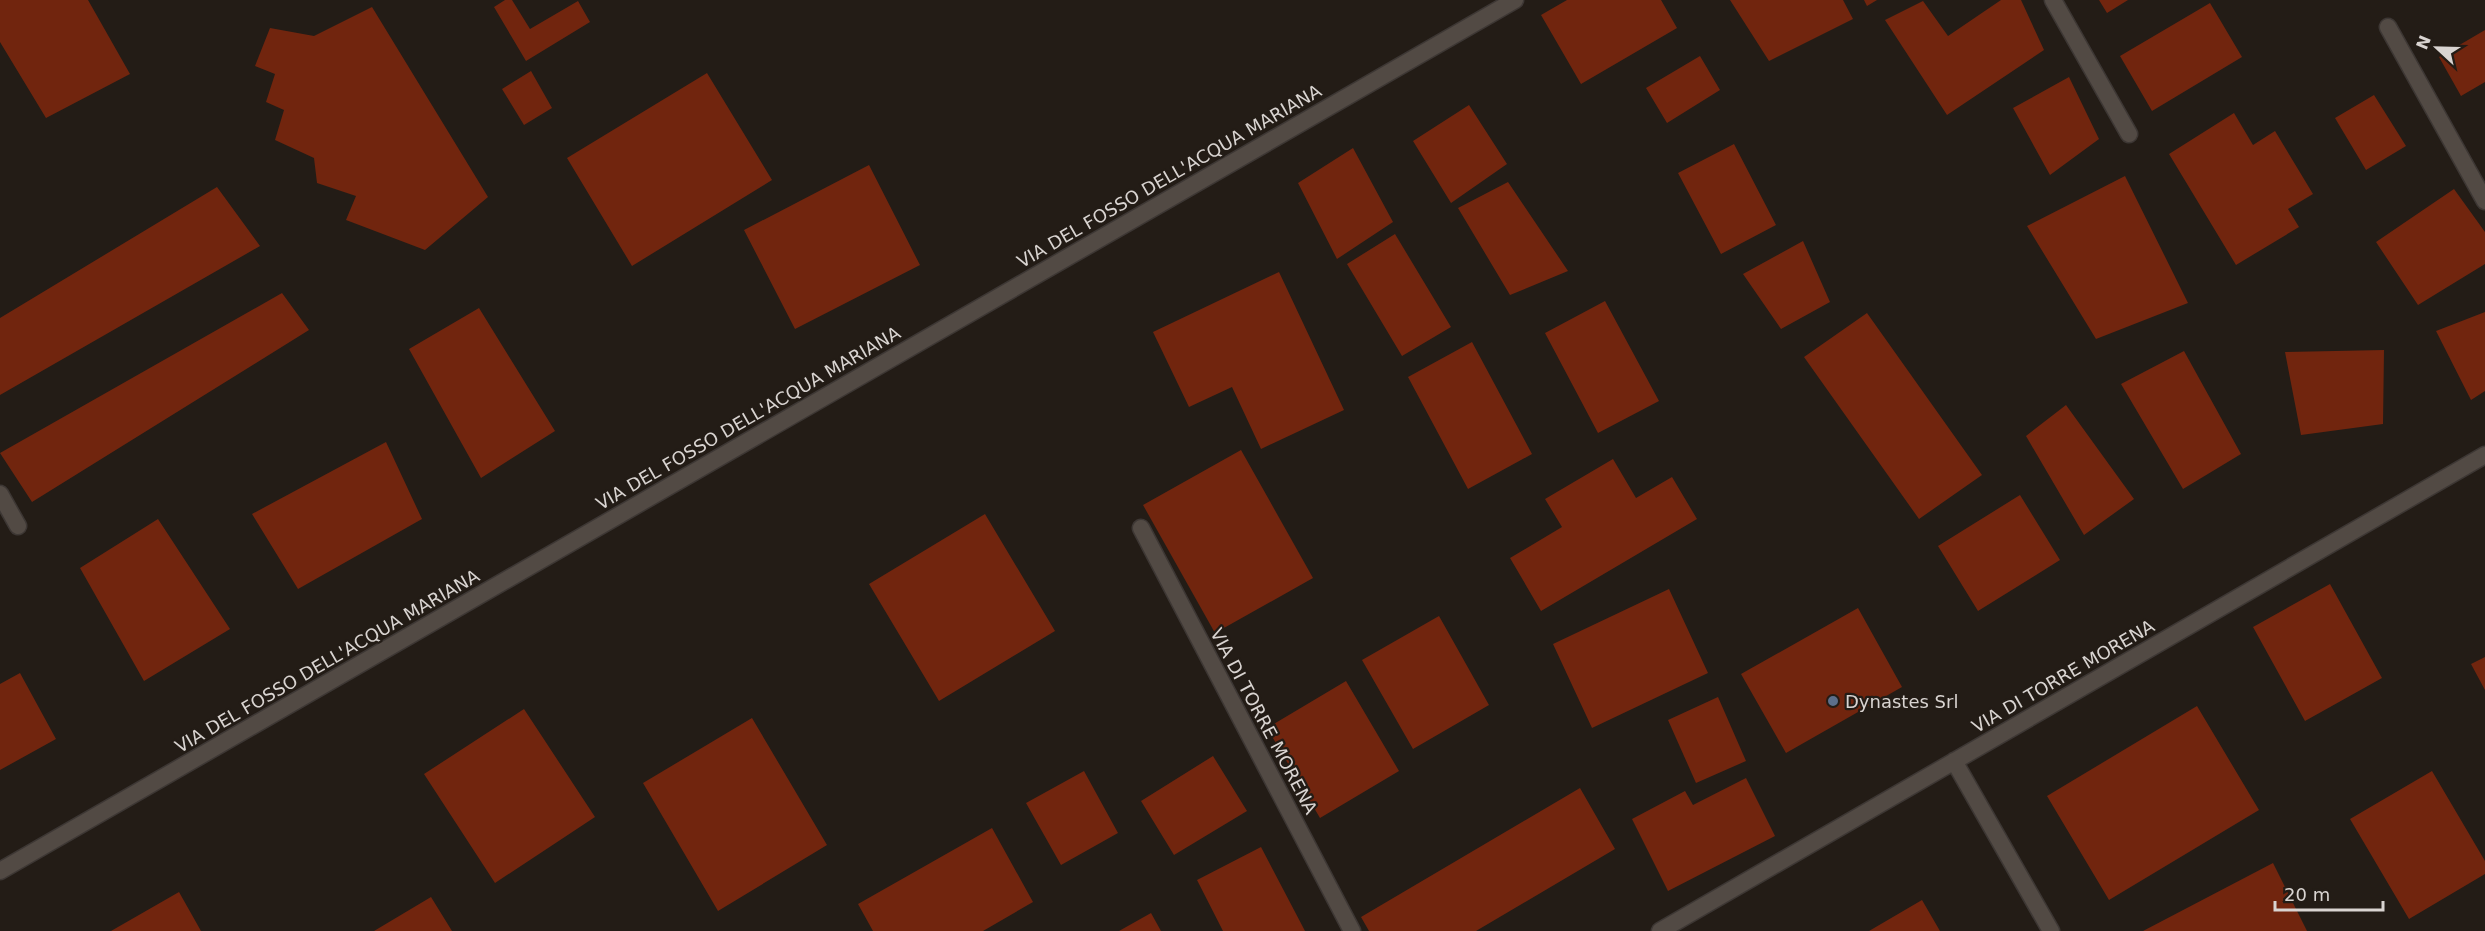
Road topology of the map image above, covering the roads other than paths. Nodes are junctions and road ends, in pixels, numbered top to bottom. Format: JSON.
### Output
{"nodes":[{"id":1,"x":1515,"y":0,"type":"edge"},
{"id":2,"x":2053,"y":0,"type":"edge"},
{"id":3,"x":2388,"y":27,"type":"dead end"},
{"id":4,"x":2129,"y":134,"type":"dead end"},
{"id":5,"x":2485,"y":201,"type":"edge"},
{"id":6,"x":2485,"y":455,"type":"edge"},
{"id":7,"x":0,"y":494,"type":"edge"},
{"id":8,"x":18,"y":526,"type":"dead end"},
{"id":9,"x":1142,"y":528,"type":"dead end"},
{"id":10,"x":1954,"y":761,"type":"junction"},
{"id":11,"x":0,"y":871,"type":"edge"},
{"id":12,"x":1352,"y":931,"type":"edge"},
{"id":13,"x":1660,"y":931,"type":"edge"},
{"id":14,"x":2051,"y":931,"type":"edge"}],
"edges":[{"from":1,"to":11,"type":"street","name":"VIA DEL FOSSO DELL'ACQUA MARIANA"},
{"from":2,"to":4,"type":"street"},
{"from":3,"to":5,"type":"street"},
{"from":6,"to":10,"type":"street","name":"VIA DI TORRE MORENA"},
{"from":7,"to":8,"type":"street"},
{"from":9,"to":12,"type":"street","name":"VIA DI TORRE MORENA"},
{"from":10,"to":13,"type":"street","name":"VIA DI TORRE MORENA"},
{"from":10,"to":14,"type":"street"}]}
